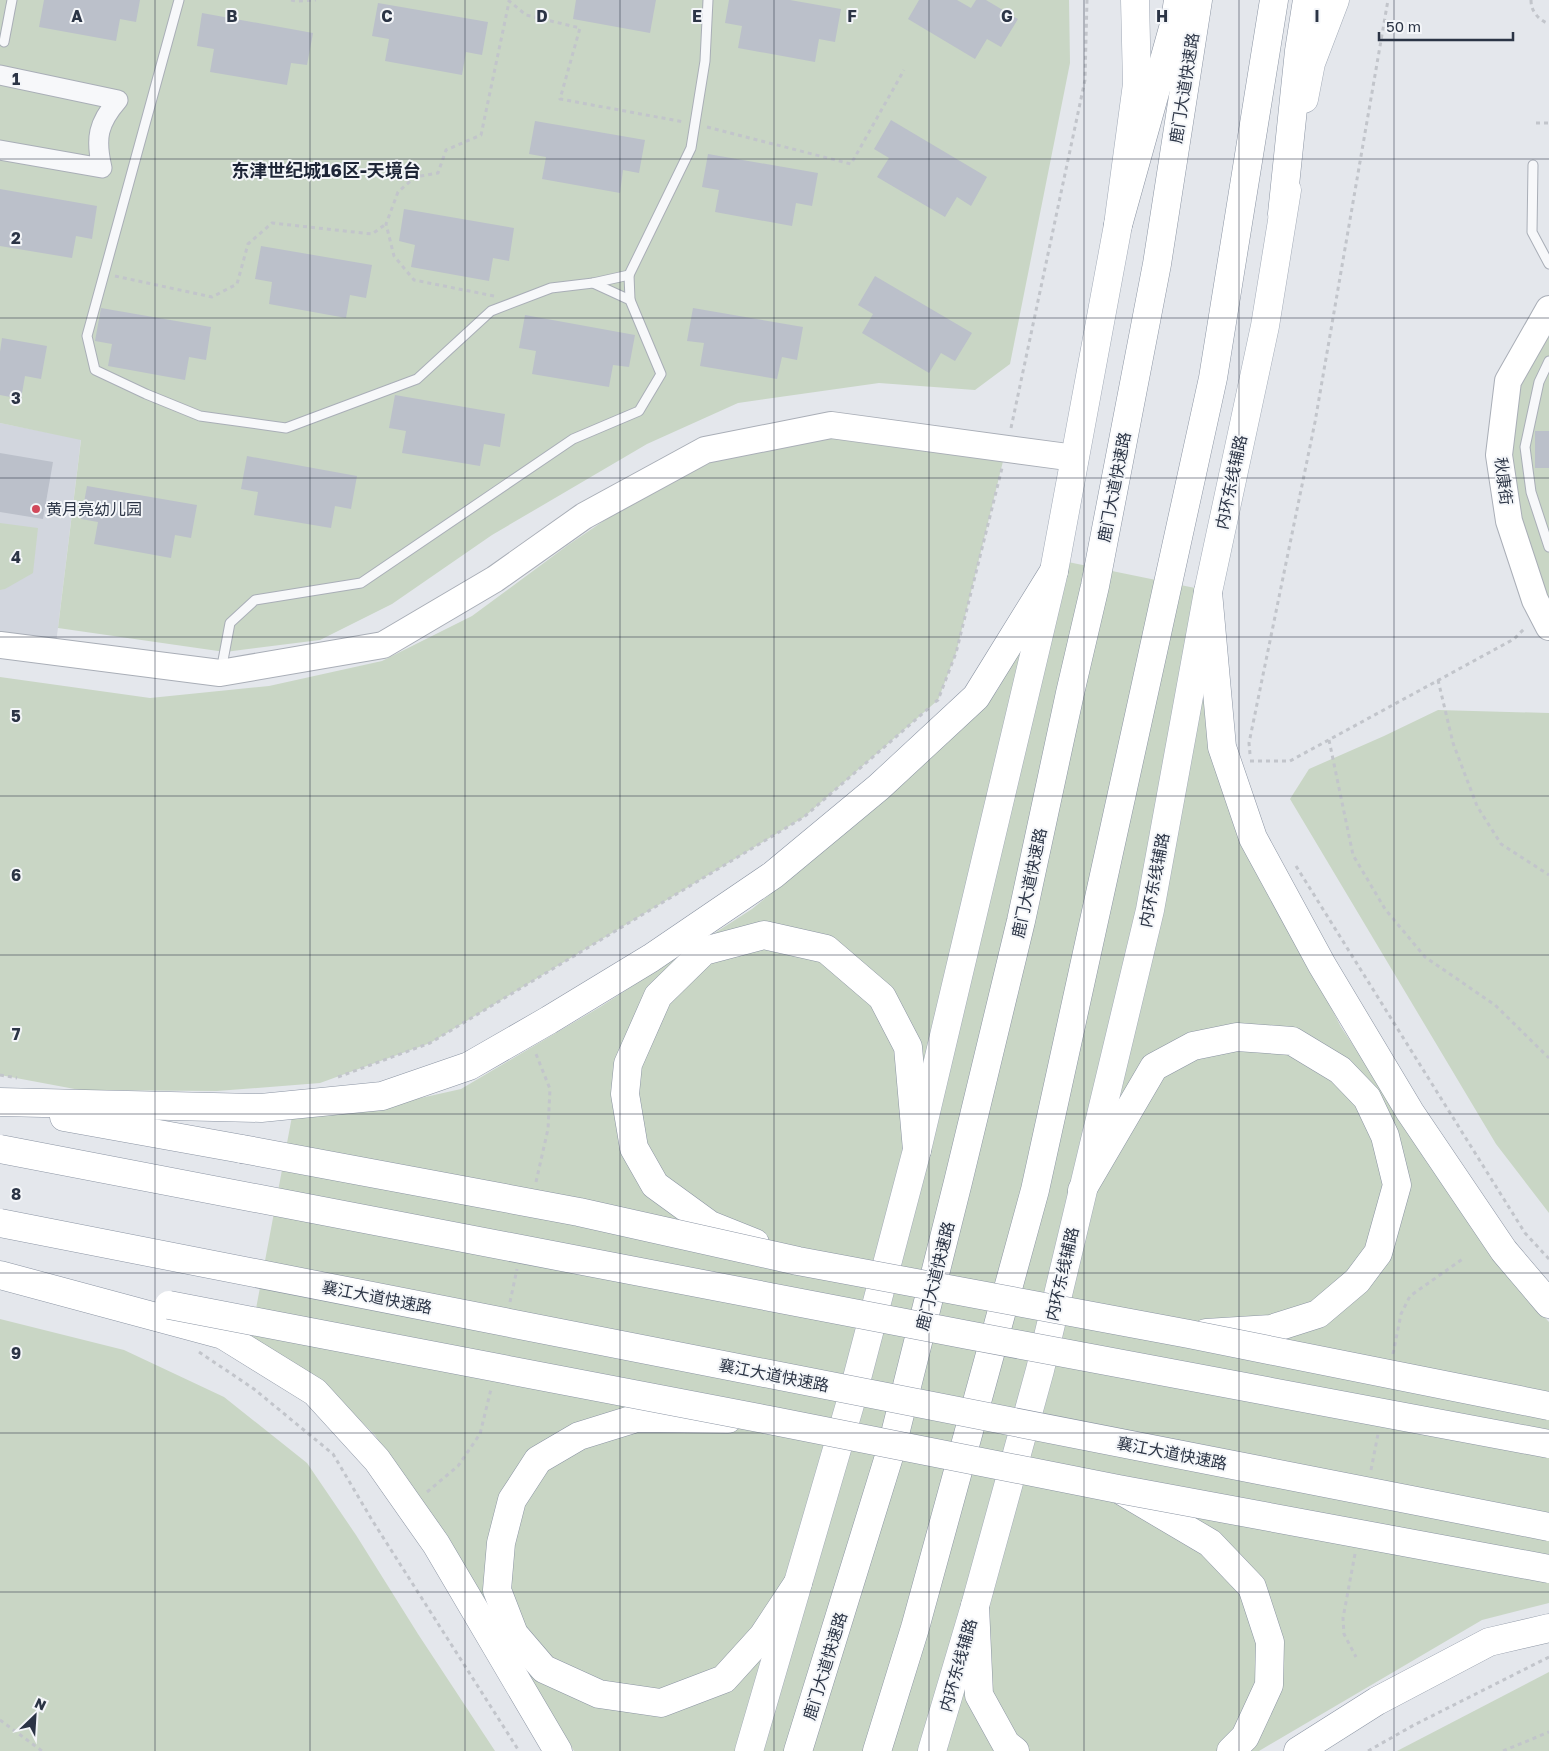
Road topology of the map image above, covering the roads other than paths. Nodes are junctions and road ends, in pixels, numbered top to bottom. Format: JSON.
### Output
{"nodes":[{"id":1,"x":12,"y":0,"type":"edge"},
{"id":2,"x":179,"y":0,"type":"edge"},
{"id":3,"x":708,"y":0,"type":"edge"},
{"id":4,"x":1136,"y":0,"type":"edge"},
{"id":5,"x":1178,"y":0,"type":"edge"},
{"id":6,"x":1198,"y":0,"type":"edge"},
{"id":7,"x":1274,"y":0,"type":"edge"},
{"id":8,"x":1307,"y":0,"type":"edge"},
{"id":9,"x":1335,"y":0,"type":"edge"},
{"id":10,"x":4,"y":42,"type":"dead end"},
{"id":11,"x":0,"y":74,"type":"edge"},
{"id":12,"x":0,"y":150,"type":"edge"},
{"id":13,"x":1533,"y":165,"type":"dead end"},
{"id":14,"x":1282,"y":214,"type":"junction"},
{"id":15,"x":1118,"y":225,"type":"junction"},
{"id":16,"x":1549,"y":264,"type":"edge"},
{"id":17,"x":629,"y":275,"type":"junction"},
{"id":18,"x":593,"y":283,"type":"junction"},
{"id":19,"x":630,"y":300,"type":"junction"},
{"id":20,"x":1549,"y":309,"type":"edge"},
{"id":21,"x":1549,"y":361,"type":"edge"},
{"id":22,"x":1074,"y":458,"type":"junction"},
{"id":23,"x":1549,"y":546,"type":"edge"},
{"id":24,"x":1054,"y":571,"type":"junction"},
{"id":25,"x":1208,"y":592,"type":"junction"},
{"id":26,"x":1545,"y":620,"type":"edge"},
{"id":27,"x":0,"y":645,"type":"edge"},
{"id":28,"x":220,"y":673,"type":"junction"},
{"id":29,"x":0,"y":1104,"type":"edge"},
{"id":30,"x":0,"y":1149,"type":"edge"},
{"id":31,"x":917,"y":1150,"type":"junction"},
{"id":32,"x":1082,"y":1190,"type":"junction"},
{"id":33,"x":0,"y":1223,"type":"edge"},
{"id":34,"x":798,"y":1261,"type":"junction"},
{"id":35,"x":0,"y":1271,"type":"edge"},
{"id":36,"x":0,"y":1276,"type":"edge"},
{"id":37,"x":1549,"y":1304,"type":"edge"},
{"id":38,"x":1189,"y":1334,"type":"junction"},
{"id":39,"x":1549,"y":1406,"type":"edge"},
{"id":40,"x":769,"y":1420,"type":"junction"},
{"id":41,"x":1549,"y":1444,"type":"edge"},
{"id":42,"x":1118,"y":1489,"type":"junction"},
{"id":43,"x":1549,"y":1527,"type":"edge"},
{"id":44,"x":1549,"y":1569,"type":"edge"},
{"id":45,"x":798,"y":1583,"type":"junction"},
{"id":46,"x":975,"y":1606,"type":"junction"},
{"id":47,"x":1549,"y":1628,"type":"edge"},
{"id":48,"x":558,"y":1751,"type":"edge"},
{"id":49,"x":748,"y":1751,"type":"edge"},
{"id":50,"x":798,"y":1751,"type":"edge"},
{"id":51,"x":877,"y":1751,"type":"edge"},
{"id":52,"x":932,"y":1751,"type":"edge"},
{"id":53,"x":1015,"y":1751,"type":"edge"},
{"id":54,"x":1231,"y":1751,"type":"edge"},
{"id":55,"x":1298,"y":1751,"type":"edge"}],
"edges":[{"from":1,"to":10,"type":"lane"},
{"from":2,"to":18,"type":"lane"},
{"from":3,"to":17,"type":"lane"},
{"from":4,"to":15,"type":"main road"},
{"from":5,"to":15,"type":"main road"},
{"from":6,"to":50,"type":"main road","name":"鹿门大道快速路"},
{"from":7,"to":51,"type":"main road"},
{"from":8,"to":14,"type":"main road"},
{"from":9,"to":14,"type":"main road","name":"内环东线辅路"},
{"from":11,"to":12,"type":"street"},
{"from":13,"to":16,"type":"lane"},
{"from":14,"to":25,"type":"main road","name":"内环东线辅路"},
{"from":15,"to":22,"type":"main road"},
{"from":17,"to":18,"type":"lane"},
{"from":17,"to":19,"type":"lane"},
{"from":18,"to":19,"type":"lane"},
{"from":19,"to":28,"type":"lane"},
{"from":20,"to":26,"type":"street","name":"秋康街"},
{"from":21,"to":23,"type":"lane"},
{"from":22,"to":24,"type":"main road"},
{"from":22,"to":28,"type":"street"},
{"from":24,"to":29,"type":"main road"},
{"from":24,"to":31,"type":"main road"},
{"from":25,"to":32,"type":"main road","name":"内环东线辅路"},
{"from":25,"to":37,"type":"main road"},
{"from":27,"to":28,"type":"street"},
{"from":29,"to":34,"type":"main road","bridge":true},
{"from":30,"to":41,"type":"main road","bridge":true},
{"from":31,"to":34,"type":"main road","bridge":true},
{"from":31,"to":45,"type":"main road"},
{"from":32,"to":38,"type":"main road","bridge":true},
{"from":32,"to":46,"type":"main road","name":"内环东线辅路"},
{"from":33,"to":43,"type":"main road","name":"襄江大道快速路","bridge":true},
{"from":34,"to":38,"type":"main road","bridge":true},
{"from":35,"to":40,"type":"main road","bridge":true},
{"from":36,"to":48,"type":"main road"},
{"from":38,"to":39,"type":"main road","bridge":true},
{"from":40,"to":42,"type":"main road","bridge":true},
{"from":40,"to":45,"type":"main road","bridge":true},
{"from":42,"to":44,"type":"main road","bridge":true},
{"from":42,"to":54,"type":"main road"},
{"from":45,"to":49,"type":"main road"},
{"from":46,"to":52,"type":"main road","name":"内环东线辅路"},
{"from":46,"to":53,"type":"main road"},
{"from":47,"to":55,"type":"main road"}]}
